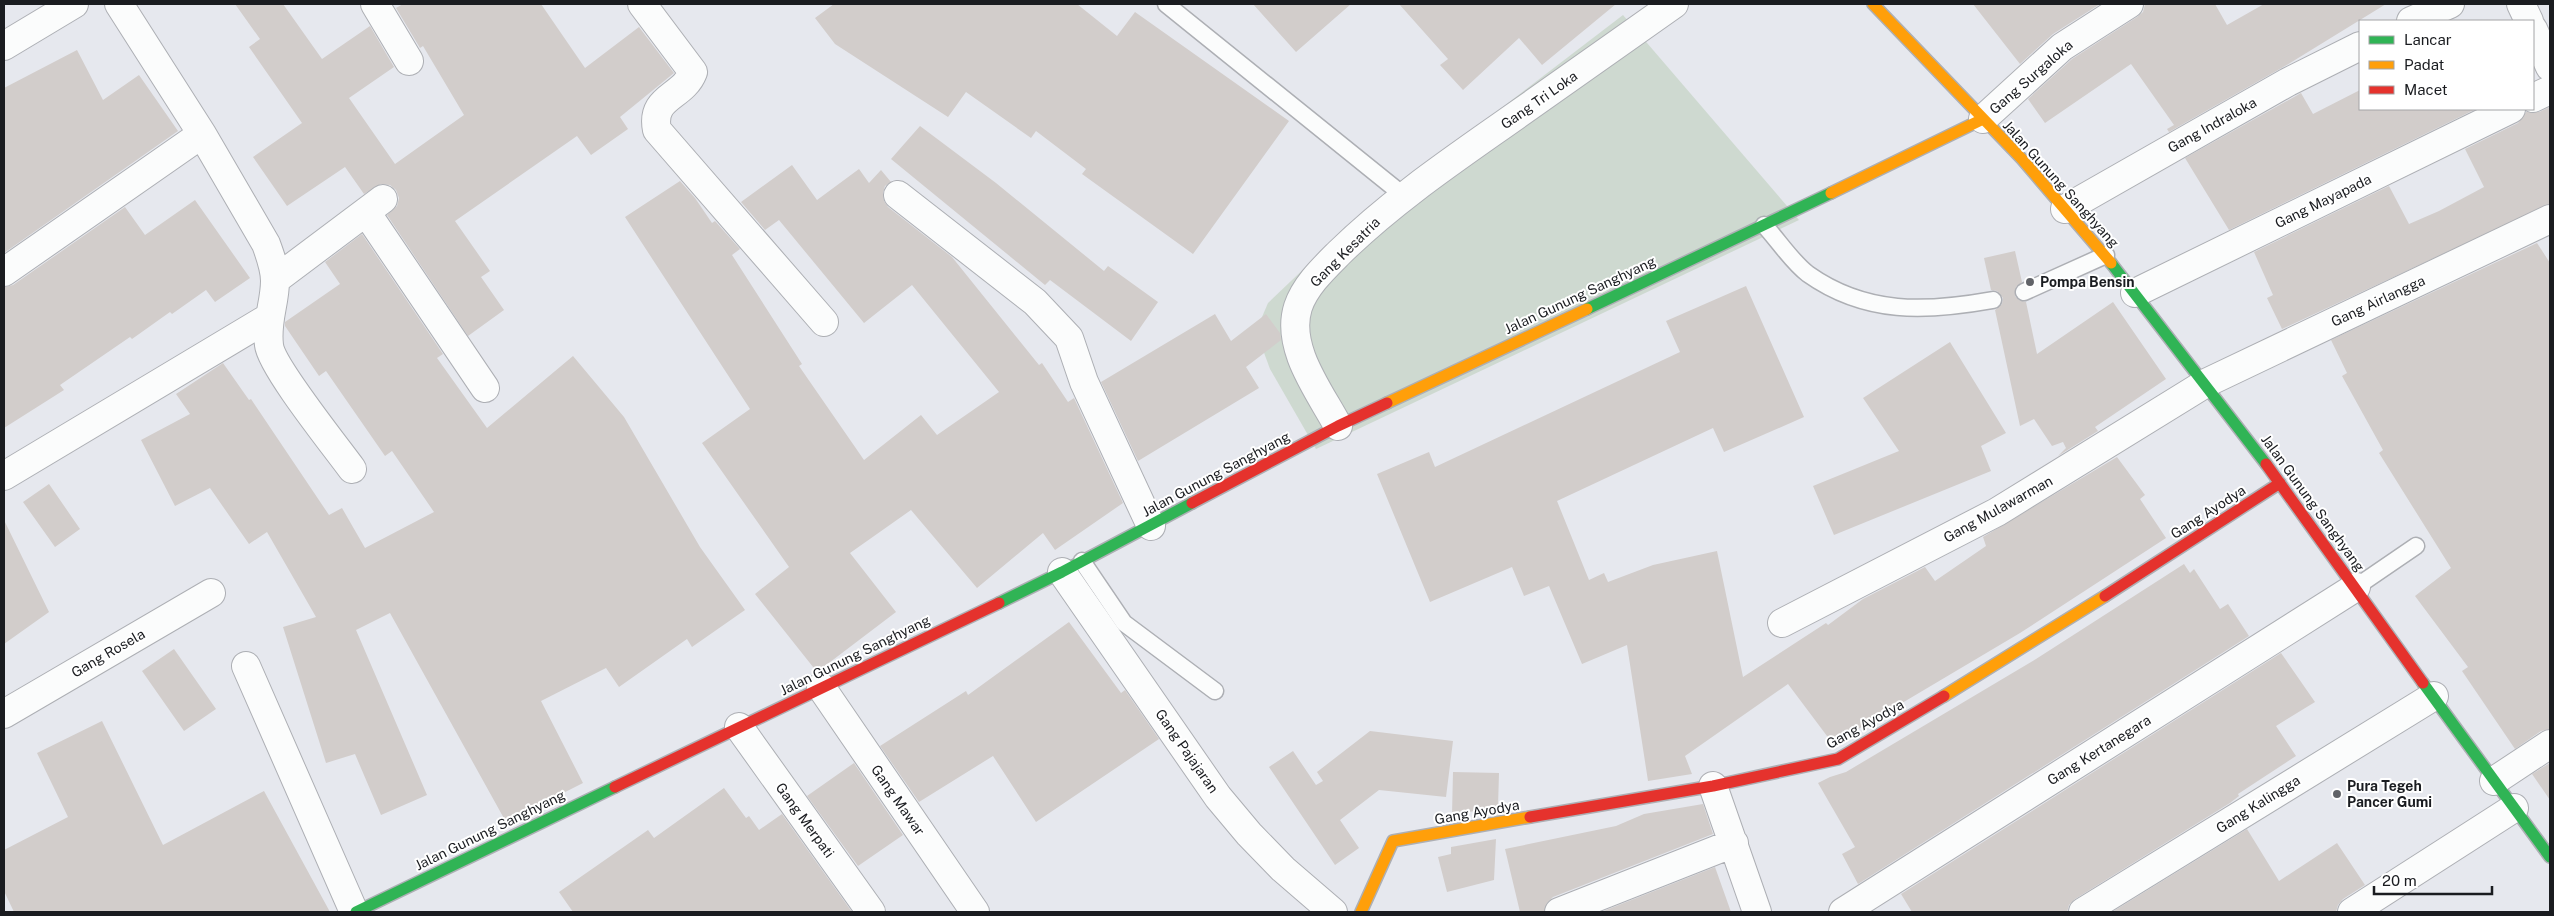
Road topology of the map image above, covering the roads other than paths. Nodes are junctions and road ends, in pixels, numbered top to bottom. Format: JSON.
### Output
{"nodes":[{"id":1,"x":74,"y":4,"type":"edge"},
{"id":2,"x":119,"y":4,"type":"edge"},
{"id":3,"x":375,"y":4,"type":"edge"},
{"id":4,"x":642,"y":4,"type":"edge"},
{"id":5,"x":1166,"y":4,"type":"edge"},
{"id":6,"x":1674,"y":4,"type":"edge"},
{"id":7,"x":2129,"y":4,"type":"edge"},
{"id":8,"x":2450,"y":4,"type":"edge"},
{"id":9,"x":2521,"y":4,"type":"edge"},
{"id":10,"x":1881,"y":6,"type":"edge"},
{"id":11,"x":2413,"y":20,"type":"edge"},
{"id":12,"x":2529,"y":20,"type":"edge"},
{"id":13,"x":2534,"y":31,"type":"edge"},
{"id":14,"x":4,"y":46,"type":"edge"},
{"id":15,"x":2359,"y":46,"type":"edge"},
{"id":16,"x":409,"y":61,"type":"dead end"},
{"id":17,"x":2550,"y":67,"type":"edge"},
{"id":18,"x":2550,"y":90,"type":"edge"},
{"id":19,"x":2534,"y":98,"type":"edge"},
{"id":20,"x":2509,"y":110,"type":"edge"},
{"id":21,"x":1983,"y":119,"type":"junction"},
{"id":22,"x":202,"y":134,"type":"junction"},
{"id":23,"x":898,"y":195,"type":"dead end"},
{"id":24,"x":1403,"y":195,"type":"junction"},
{"id":25,"x":2065,"y":208,"type":"junction"},
{"id":26,"x":2550,"y":218,"type":"edge"},
{"id":27,"x":1764,"y":225,"type":"junction"},
{"id":28,"x":2106,"y":256,"type":"junction"},
{"id":29,"x":4,"y":272,"type":"edge"},
{"id":30,"x":275,"y":280,"type":"junction"},
{"id":31,"x":2024,"y":292,"type":"dead end"},
{"id":32,"x":2135,"y":293,"type":"junction"},
{"id":33,"x":1993,"y":300,"type":"dead end"},
{"id":34,"x":268,"y":318,"type":"junction"},
{"id":35,"x":824,"y":322,"type":"dead end"},
{"id":36,"x":2206,"y":383,"type":"junction"},
{"id":37,"x":485,"y":388,"type":"dead end"},
{"id":38,"x":1338,"y":426,"type":"junction"},
{"id":39,"x":352,"y":469,"type":"dead end"},
{"id":40,"x":4,"y":476,"type":"edge"},
{"id":41,"x":2280,"y":483,"type":"junction"},
{"id":42,"x":1151,"y":526,"type":"junction"},
{"id":43,"x":2416,"y":546,"type":"dead end"},
{"id":44,"x":1072,"y":566,"type":"junction"},
{"id":45,"x":2356,"y":587,"type":"junction"},
{"id":46,"x":212,"y":593,"type":"dead end"},
{"id":47,"x":1782,"y":623,"type":"dead end"},
{"id":48,"x":246,"y":666,"type":"dead end"},
{"id":49,"x":821,"y":688,"type":"junction"},
{"id":50,"x":1215,"y":691,"type":"dead end"},
{"id":51,"x":2434,"y":696,"type":"junction"},
{"id":52,"x":4,"y":714,"type":"edge"},
{"id":53,"x":739,"y":727,"type":"junction"},
{"id":54,"x":2550,"y":744,"type":"edge"},
{"id":55,"x":2494,"y":781,"type":"junction"},
{"id":56,"x":1713,"y":786,"type":"junction"},
{"id":57,"x":2514,"y":808,"type":"junction"},
{"id":58,"x":1734,"y":843,"type":"junction"},
{"id":59,"x":2550,"y":857,"type":"edge"},
{"id":60,"x":355,"y":912,"type":"edge"},
{"id":61,"x":871,"y":912,"type":"edge"},
{"id":62,"x":976,"y":912,"type":"edge"},
{"id":63,"x":1333,"y":912,"type":"edge"},
{"id":64,"x":1361,"y":912,"type":"edge"},
{"id":65,"x":1559,"y":912,"type":"edge"},
{"id":66,"x":1757,"y":912,"type":"edge"},
{"id":67,"x":1843,"y":912,"type":"edge"},
{"id":68,"x":2083,"y":912,"type":"edge"},
{"id":69,"x":2352,"y":912,"type":"edge"}],
"edges":[{"from":1,"to":14,"type":"street"},
{"from":2,"to":22,"type":"street"},
{"from":3,"to":16,"type":"street"},
{"from":4,"to":35,"type":"street"},
{"from":5,"to":24,"type":"lane"},
{"from":6,"to":24,"type":"street","name":"Gang Tri Loka"},
{"from":7,"to":21,"type":"street","name":"Gang Surgaloka"},
{"from":8,"to":11,"type":"street"},
{"from":9,"to":12,"type":"street"},
{"from":10,"to":21,"type":"main road"},
{"from":13,"to":17,"type":"street"},
{"from":15,"to":25,"type":"street","name":"Gang Indraloka"},
{"from":18,"to":19,"type":"street"},
{"from":20,"to":32,"type":"street","name":"Gang Mayapada"},
{"from":21,"to":25,"type":"main road","name":"Jalan Gunung Sanghyang"},
{"from":21,"to":27,"type":"main road","name":"Jalan Gunung Sanghyang"},
{"from":22,"to":29,"type":"street"},
{"from":22,"to":30,"type":"street"},
{"from":23,"to":42,"type":"street"},
{"from":24,"to":38,"type":"street","name":"Gang Kesatria"},
{"from":25,"to":28,"type":"main road","name":"Jalan Gunung Sanghyang"},
{"from":26,"to":36,"type":"street","name":"Gang Airlangga"},
{"from":27,"to":33,"type":"lane"},
{"from":27,"to":38,"type":"main road","name":"Jalan Gunung Sanghyang"},
{"from":28,"to":31,"type":"lane"},
{"from":28,"to":32,"type":"main road","name":"Jalan Gunung Sanghyang"},
{"from":30,"to":34,"type":"street"},
{"from":30,"to":37,"type":"street"},
{"from":32,"to":36,"type":"main road","name":"Jalan Gunung Sanghyang"},
{"from":34,"to":39,"type":"street"},
{"from":34,"to":40,"type":"street"},
{"from":36,"to":41,"type":"main road","name":"Jalan Gunung Sanghyang"},
{"from":36,"to":47,"type":"street","name":"Gang Mulawarman"},
{"from":38,"to":42,"type":"main road","name":"Jalan Gunung Sanghyang"},
{"from":41,"to":45,"type":"main road","name":"Jalan Gunung Sanghyang"},
{"from":41,"to":56,"type":"main road","name":"Gang Ayodya"},
{"from":42,"to":44,"type":"main road","name":"Jalan Gunung Sanghyang"},
{"from":43,"to":45,"type":"lane"},
{"from":44,"to":49,"type":"main road","name":"Jalan Gunung Sanghyang"},
{"from":44,"to":50,"type":"lane"},
{"from":44,"to":63,"type":"street","name":"Gang Pajajaran"},
{"from":45,"to":51,"type":"main road","name":"Jalan Gunung Sanghyang"},
{"from":45,"to":67,"type":"street","name":"Gang Kertanegara"},
{"from":46,"to":52,"type":"street","name":"Gang Rosela"},
{"from":48,"to":60,"type":"street"},
{"from":49,"to":53,"type":"main road","name":"Jalan Gunung Sanghyang"},
{"from":49,"to":62,"type":"street","name":"Gang Mawar"},
{"from":51,"to":55,"type":"main road","name":"Jalan Gunung Sanghyang"},
{"from":51,"to":68,"type":"street","name":"Gang Kalingga"},
{"from":53,"to":60,"type":"main road","name":"Jalan Gunung Sanghyang"},
{"from":53,"to":61,"type":"street","name":"Gang Merpati"},
{"from":54,"to":55,"type":"street"},
{"from":55,"to":57,"type":"main road","name":"Jalan Gunung Sanghyang"},
{"from":56,"to":58,"type":"street"},
{"from":56,"to":64,"type":"main road","name":"Gang Ayodya"},
{"from":57,"to":59,"type":"main road","name":"Jalan Gunung Sanghyang"},
{"from":57,"to":69,"type":"street"},
{"from":58,"to":65,"type":"street"},
{"from":58,"to":66,"type":"street"}]}
